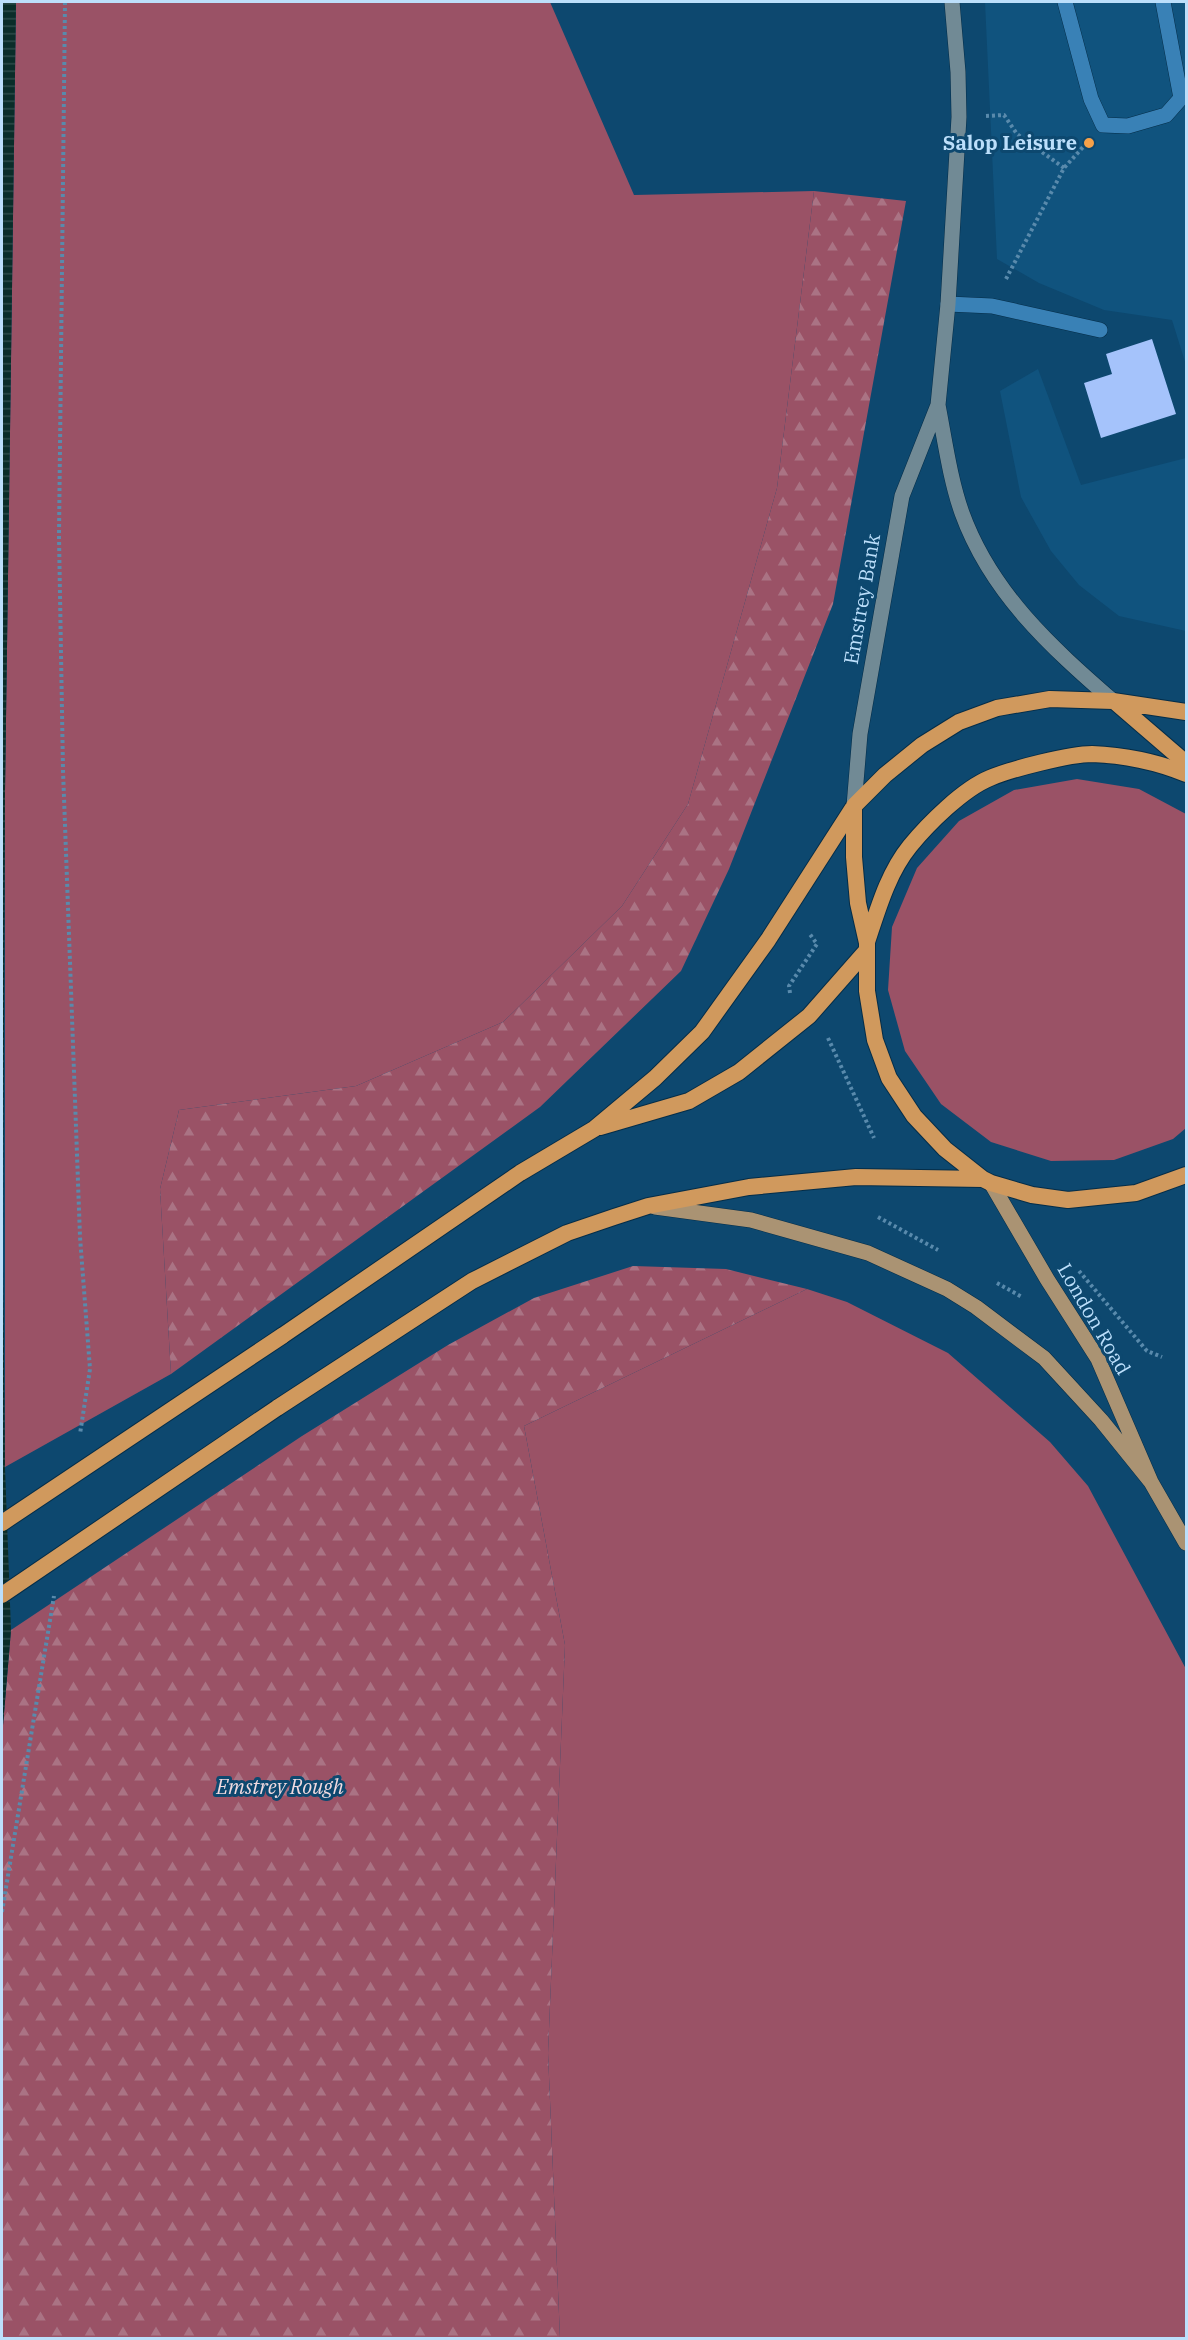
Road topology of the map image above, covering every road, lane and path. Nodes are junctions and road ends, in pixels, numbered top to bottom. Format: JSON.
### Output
{"nodes":[{"id":1,"x":65,"y":2,"type":"edge"},
{"id":2,"x":952,"y":2,"type":"edge"},
{"id":3,"x":1065,"y":2,"type":"edge"},
{"id":4,"x":1163,"y":2,"type":"edge"},
{"id":5,"x":959,"y":117,"type":"junction"},
{"id":6,"x":1103,"y":125,"type":"junction"},
{"id":7,"x":1064,"y":168,"type":"junction"},
{"id":8,"x":948,"y":304,"type":"junction"},
{"id":9,"x":992,"y":306,"type":"junction"},
{"id":10,"x":1100,"y":330,"type":"dead end"},
{"id":11,"x":938,"y":405,"type":"junction"},
{"id":12,"x":1113,"y":701,"type":"junction"},
{"id":13,"x":1186,"y":712,"type":"edge"},
{"id":14,"x":1186,"y":763,"type":"edge"},
{"id":15,"x":1186,"y":774,"type":"edge"},
{"id":16,"x":854,"y":806,"type":"junction"},
{"id":17,"x":808,"y":933,"type":"dead end"},
{"id":18,"x":867,"y":946,"type":"junction"},
{"id":19,"x":790,"y":996,"type":"dead end"},
{"id":20,"x":826,"y":1032,"type":"dead end"},
{"id":21,"x":594,"y":1129,"type":"junction"},
{"id":22,"x":874,"y":1138,"type":"dead end"},
{"id":23,"x":1186,"y":1175,"type":"edge"},
{"id":24,"x":987,"y":1181,"type":"junction"},
{"id":25,"x":648,"y":1206,"type":"junction"},
{"id":26,"x":1078,"y":1270,"type":"dead end"},
{"id":27,"x":1162,"y":1357,"type":"dead end"},
{"id":28,"x":79,"y":1440,"type":"dead end"},
{"id":29,"x":1151,"y":1482,"type":"junction"},
{"id":30,"x":2,"y":1523,"type":"edge"},
{"id":31,"x":1186,"y":1543,"type":"edge"},
{"id":32,"x":54,"y":1593,"type":"dead end"},
{"id":33,"x":2,"y":1595,"type":"edge"},
{"id":34,"x":2,"y":1912,"type":"edge"}],
"edges":[{"from":1,"to":28,"type":"path"},
{"from":2,"to":5,"type":"main road","name":"Emstrey Bank"},
{"from":3,"to":6,"type":"lane"},
{"from":4,"to":6,"type":"lane"},
{"from":5,"to":7,"type":"path"},
{"from":5,"to":8,"type":"main road","name":"Emstrey Bank"},
{"from":6,"to":7,"type":"path"},
{"from":7,"to":9,"type":"path"},
{"from":8,"to":9,"type":"lane"},
{"from":8,"to":11,"type":"main road","name":"Emstrey Bank"},
{"from":9,"to":10,"type":"lane"},
{"from":11,"to":12,"type":"main road","name":"Emstrey Bank"},
{"from":11,"to":16,"type":"main road","name":"Emstrey Bank"},
{"from":12,"to":13,"type":"highway"},
{"from":12,"to":14,"type":"highway"},
{"from":12,"to":16,"type":"highway"},
{"from":15,"to":18,"type":"highway"},
{"from":16,"to":18,"type":"highway"},
{"from":16,"to":21,"type":"highway"},
{"from":17,"to":19,"type":"path"},
{"from":18,"to":21,"type":"highway"},
{"from":18,"to":24,"type":"highway"},
{"from":20,"to":22,"type":"path"},
{"from":21,"to":30,"type":"highway","bridge":true},
{"from":23,"to":24,"type":"highway"},
{"from":24,"to":25,"type":"highway"},
{"from":24,"to":29,"type":"main road","name":"London Road"},
{"from":25,"to":29,"type":"main road"},
{"from":25,"to":33,"type":"highway","bridge":true},
{"from":26,"to":27,"type":"path"},
{"from":29,"to":31,"type":"main road","name":"London Road"},
{"from":32,"to":34,"type":"path"}]}
